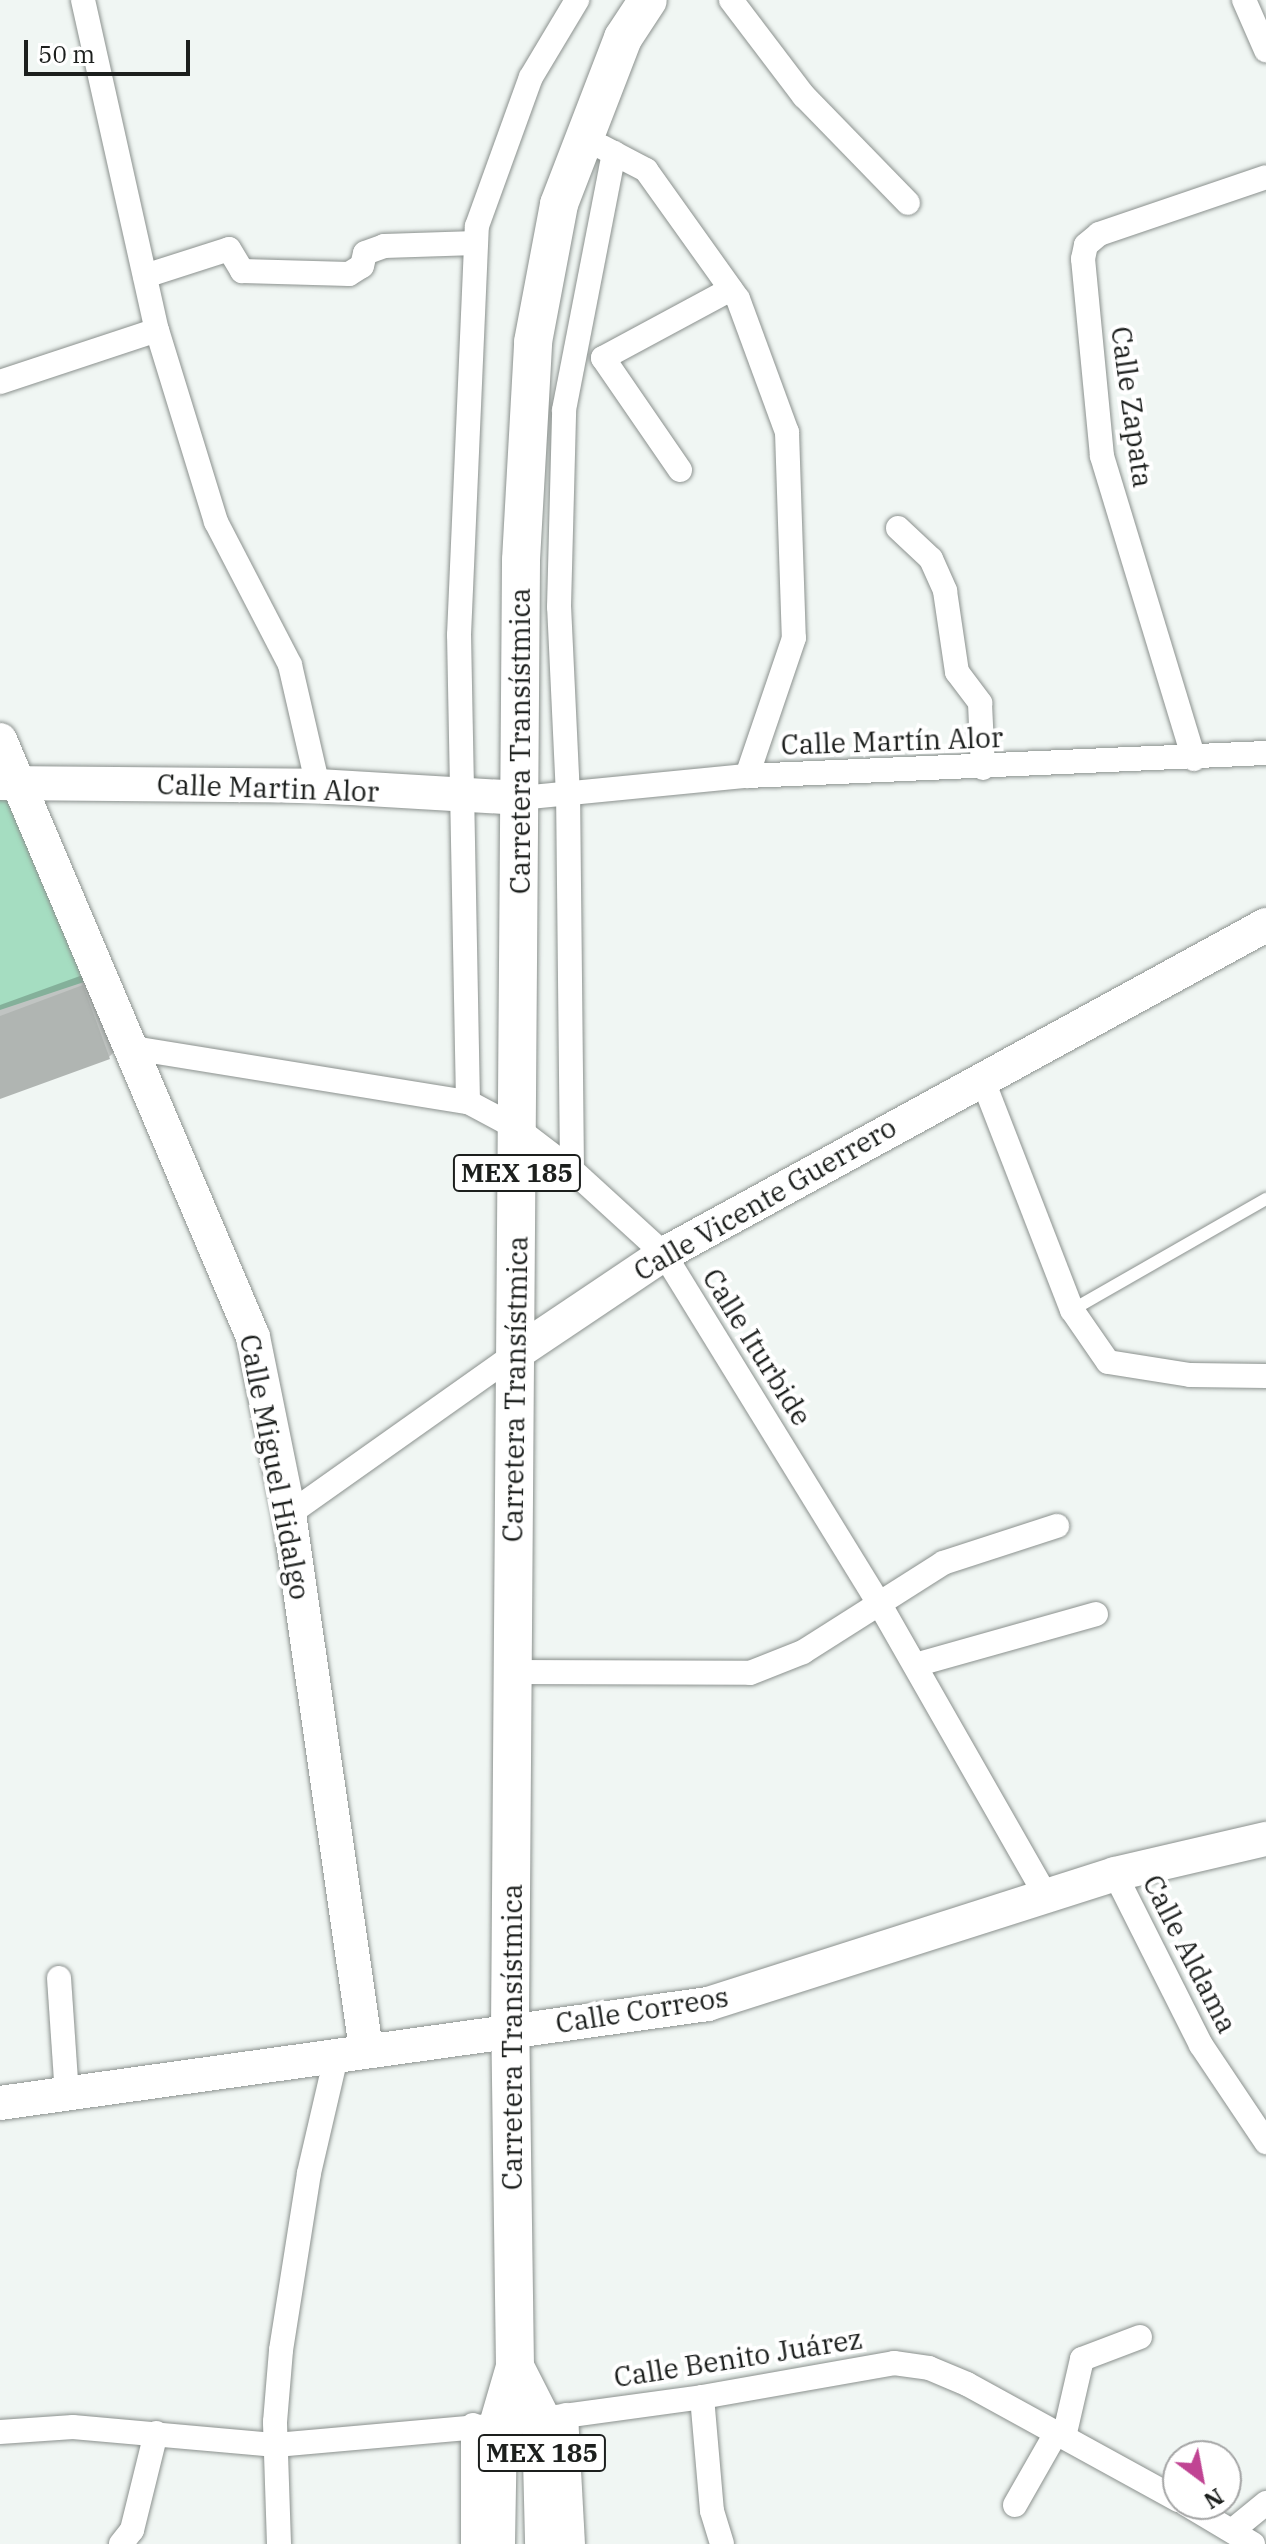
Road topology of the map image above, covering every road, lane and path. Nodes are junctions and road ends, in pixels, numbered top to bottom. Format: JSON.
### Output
{"nodes":[{"id":1,"x":83,"y":0,"type":"edge"},
{"id":2,"x":577,"y":0,"type":"edge"},
{"id":3,"x":648,"y":0,"type":"edge"},
{"id":4,"x":731,"y":0,"type":"edge"},
{"id":5,"x":1244,"y":0,"type":"edge"},
{"id":6,"x":1266,"y":50,"type":"edge"},
{"id":7,"x":599,"y":145,"type":"junction"},
{"id":8,"x":1266,"y":177,"type":"edge"},
{"id":9,"x":908,"y":203,"type":"dead end"},
{"id":10,"x":476,"y":243,"type":"junction"},
{"id":11,"x":145,"y":276,"type":"junction"},
{"id":12,"x":731,"y":289,"type":"junction"},
{"id":13,"x":157,"y":330,"type":"junction"},
{"id":14,"x":0,"y":382,"type":"edge"},
{"id":15,"x":680,"y":470,"type":"dead end"},
{"id":16,"x":898,"y":528,"type":"dead end"},
{"id":17,"x":0,"y":740,"type":"edge"},
{"id":18,"x":1266,"y":753,"type":"edge"},
{"id":19,"x":1194,"y":759,"type":"junction"},
{"id":20,"x":983,"y":768,"type":"junction"},
{"id":21,"x":747,"y":776,"type":"junction"},
{"id":22,"x":8,"y":783,"type":"edge"},
{"id":23,"x":318,"y":786,"type":"junction"},
{"id":24,"x":568,"y":796,"type":"junction"},
{"id":25,"x":462,"y":798,"type":"junction"},
{"id":26,"x":521,"y":798,"type":"junction"},
{"id":27,"x":1266,"y":925,"type":"edge"},
{"id":28,"x":133,"y":1048,"type":"junction"},
{"id":29,"x":982,"y":1078,"type":"junction"},
{"id":30,"x":468,"y":1102,"type":"junction"},
{"id":31,"x":517,"y":1128,"type":"junction"},
{"id":32,"x":572,"y":1170,"type":"junction"},
{"id":33,"x":1266,"y":1199,"type":"edge"},
{"id":34,"x":664,"y":1254,"type":"junction"},
{"id":35,"x":1072,"y":1310,"type":"junction"},
{"id":36,"x":518,"y":1352,"type":"junction"},
{"id":37,"x":1266,"y":1376,"type":"edge"},
{"id":38,"x":289,"y":1514,"type":"junction"},
{"id":39,"x":1057,"y":1526,"type":"dead end"},
{"id":40,"x":879,"y":1603,"type":"junction"},
{"id":41,"x":1096,"y":1614,"type":"dead end"},
{"id":42,"x":915,"y":1665,"type":"junction"},
{"id":43,"x":512,"y":1672,"type":"junction"},
{"id":44,"x":1266,"y":1839,"type":"edge"},
{"id":45,"x":1115,"y":1874,"type":"junction"},
{"id":46,"x":1046,"y":1896,"type":"junction"},
{"id":47,"x":59,"y":1978,"type":"dead end"},
{"id":48,"x":510,"y":2029,"type":"junction"},
{"id":49,"x":352,"y":2051,"type":"junction"},
{"id":50,"x":67,"y":2095,"type":"junction"},
{"id":51,"x":0,"y":2103,"type":"edge"},
{"id":52,"x":1266,"y":2142,"type":"edge"},
{"id":53,"x":1140,"y":2337,"type":"dead end"},
{"id":54,"x":515,"y":2367,"type":"junction"},
{"id":55,"x":702,"y":2397,"type":"junction"},
{"id":56,"x":554,"y":2417,"type":"junction"},
{"id":57,"x":485,"y":2425,"type":"junction"},
{"id":58,"x":0,"y":2432,"type":"edge"},
{"id":59,"x":156,"y":2433,"type":"junction"},
{"id":60,"x":1060,"y":2435,"type":"junction"},
{"id":61,"x":276,"y":2445,"type":"junction"},
{"id":62,"x":1162,"y":2491,"type":"edge"},
{"id":63,"x":1266,"y":2503,"type":"edge"},
{"id":64,"x":1015,"y":2505,"type":"dead end"},
{"id":65,"x":1215,"y":2520,"type":"edge"},
{"id":66,"x":1233,"y":2530,"type":"junction"},
{"id":67,"x":121,"y":2544,"type":"edge"},
{"id":68,"x":279,"y":2544,"type":"edge"},
{"id":69,"x":473,"y":2544,"type":"edge"},
{"id":70,"x":496,"y":2544,"type":"edge"},
{"id":71,"x":544,"y":2544,"type":"edge"},
{"id":72,"x":573,"y":2544,"type":"edge"},
{"id":73,"x":722,"y":2544,"type":"edge"},
{"id":74,"x":1253,"y":2544,"type":"edge"}],
"edges":[{"from":1,"to":11,"type":"street"},
{"from":2,"to":10,"type":"street"},
{"from":3,"to":7,"type":"main road","name":"Carretera Transístmica","number":"MEX 185"},
{"from":4,"to":9,"type":"street"},
{"from":5,"to":6,"type":"street"},
{"from":7,"to":12,"type":"street"},
{"from":7,"to":24,"type":"street"},
{"from":7,"to":26,"type":"main road","name":"Carretera Transístmica","number":"MEX 185"},
{"from":8,"to":19,"type":"street","name":"Calle Zapata"},
{"from":10,"to":11,"type":"street"},
{"from":10,"to":25,"type":"street"},
{"from":11,"to":13,"type":"street"},
{"from":12,"to":15,"type":"street"},
{"from":12,"to":21,"type":"street"},
{"from":13,"to":14,"type":"street"},
{"from":13,"to":23,"type":"street"},
{"from":16,"to":20,"type":"street"},
{"from":17,"to":22,"type":"main road","name":"Calle Miguel Hidalgo"},
{"from":18,"to":19,"type":"street","name":"Calle Martín Alor"},
{"from":19,"to":20,"type":"street","name":"Calle Martín Alor"},
{"from":20,"to":21,"type":"street","name":"Calle Martín Alor"},
{"from":21,"to":24,"type":"street","name":"Calle Martín Alor"},
{"from":22,"to":23,"type":"main road","name":"Calle Martin Alor"},
{"from":22,"to":28,"type":"main road","name":"Calle Miguel Hidalgo"},
{"from":23,"to":25,"type":"main road","name":"Calle Martin Alor"},
{"from":24,"to":26,"type":"street","name":"Calle Martín Alor"},
{"from":24,"to":32,"type":"street"},
{"from":25,"to":26,"type":"main road","name":"Calle Martin Alor"},
{"from":25,"to":30,"type":"street"},
{"from":26,"to":31,"type":"main road","name":"Carretera Transístmica","number":"MEX 185"},
{"from":27,"to":29,"type":"main road","name":"Calle Vicente Guerrero"},
{"from":28,"to":30,"type":"street","name":"Calle Iturbide"},
{"from":28,"to":38,"type":"main road","name":"Calle Miguel Hidalgo"},
{"from":29,"to":34,"type":"main road","name":"Calle Vicente Guerrero"},
{"from":29,"to":35,"type":"street"},
{"from":30,"to":31,"type":"street","name":"Calle Iturbide"},
{"from":31,"to":32,"type":"street","name":"Calle Iturbide"},
{"from":31,"to":36,"type":"main road","name":"Carretera Transístmica","number":"MEX 185"},
{"from":32,"to":34,"type":"street","name":"Calle Iturbide"},
{"from":33,"to":35,"type":"lane"},
{"from":34,"to":36,"type":"main road","name":"Calle Vicente Guerrero"},
{"from":34,"to":40,"type":"street","name":"Calle Iturbide"},
{"from":35,"to":37,"type":"street"},
{"from":36,"to":38,"type":"street","name":"Calle Vicente Guerrero"},
{"from":36,"to":43,"type":"main road","name":"Carretera Transístmica","number":"MEX 185"},
{"from":38,"to":49,"type":"main road","name":"Calle Miguel Hidalgo"},
{"from":39,"to":40,"type":"street"},
{"from":40,"to":42,"type":"street","name":"Calle Iturbide"},
{"from":40,"to":43,"type":"street"},
{"from":41,"to":42,"type":"street"},
{"from":42,"to":46,"type":"street","name":"Calle Iturbide"},
{"from":43,"to":48,"type":"main road","name":"Carretera Transístmica","number":"MEX 185"},
{"from":44,"to":45,"type":"main road","name":"Calle Correos"},
{"from":45,"to":46,"type":"main road","name":"Calle Correos"},
{"from":45,"to":52,"type":"street","name":"Calle Aldama"},
{"from":46,"to":48,"type":"main road","name":"Calle Correos"},
{"from":47,"to":50,"type":"street"},
{"from":48,"to":49,"type":"main road","name":"Calle Correos"},
{"from":48,"to":54,"type":"main road","name":"Carretera Transístmica","number":"MEX 185"},
{"from":49,"to":50,"type":"main road","name":"Calle Correos"},
{"from":49,"to":61,"type":"street"},
{"from":50,"to":51,"type":"main road","name":"Calle Correos"},
{"from":53,"to":60,"type":"street"},
{"from":54,"to":56,"type":"main road","name":"Carretera Transístmica","number":"MEX 185"},
{"from":54,"to":57,"type":"main road","name":"Carretera Transístmica","number":"MEX 185"},
{"from":55,"to":56,"type":"street","name":"Calle Benito Juárez"},
{"from":55,"to":60,"type":"street","name":"Calle Benito Juárez"},
{"from":55,"to":73,"type":"street"},
{"from":56,"to":57,"type":"street","name":"Calle Benito Juárez"},
{"from":56,"to":71,"type":"main road","name":"Carretera Transístmica","number":"MEX 185"},
{"from":56,"to":72,"type":"street"},
{"from":57,"to":61,"type":"street","name":"Calle Benito Juárez"},
{"from":57,"to":69,"type":"street"},
{"from":57,"to":70,"type":"main road","name":"Carretera Transístmica","number":"MEX 185"},
{"from":58,"to":59,"type":"street","name":"Calle Benito Juárez"},
{"from":59,"to":61,"type":"street","name":"Calle Benito Juárez"},
{"from":59,"to":67,"type":"street"},
{"from":60,"to":62,"type":"street","name":"Calle Benito Juárez"},
{"from":60,"to":64,"type":"street"},
{"from":61,"to":68,"type":"street"},
{"from":63,"to":66,"type":"street"},
{"from":65,"to":66,"type":"street"},
{"from":66,"to":74,"type":"street"}]}
